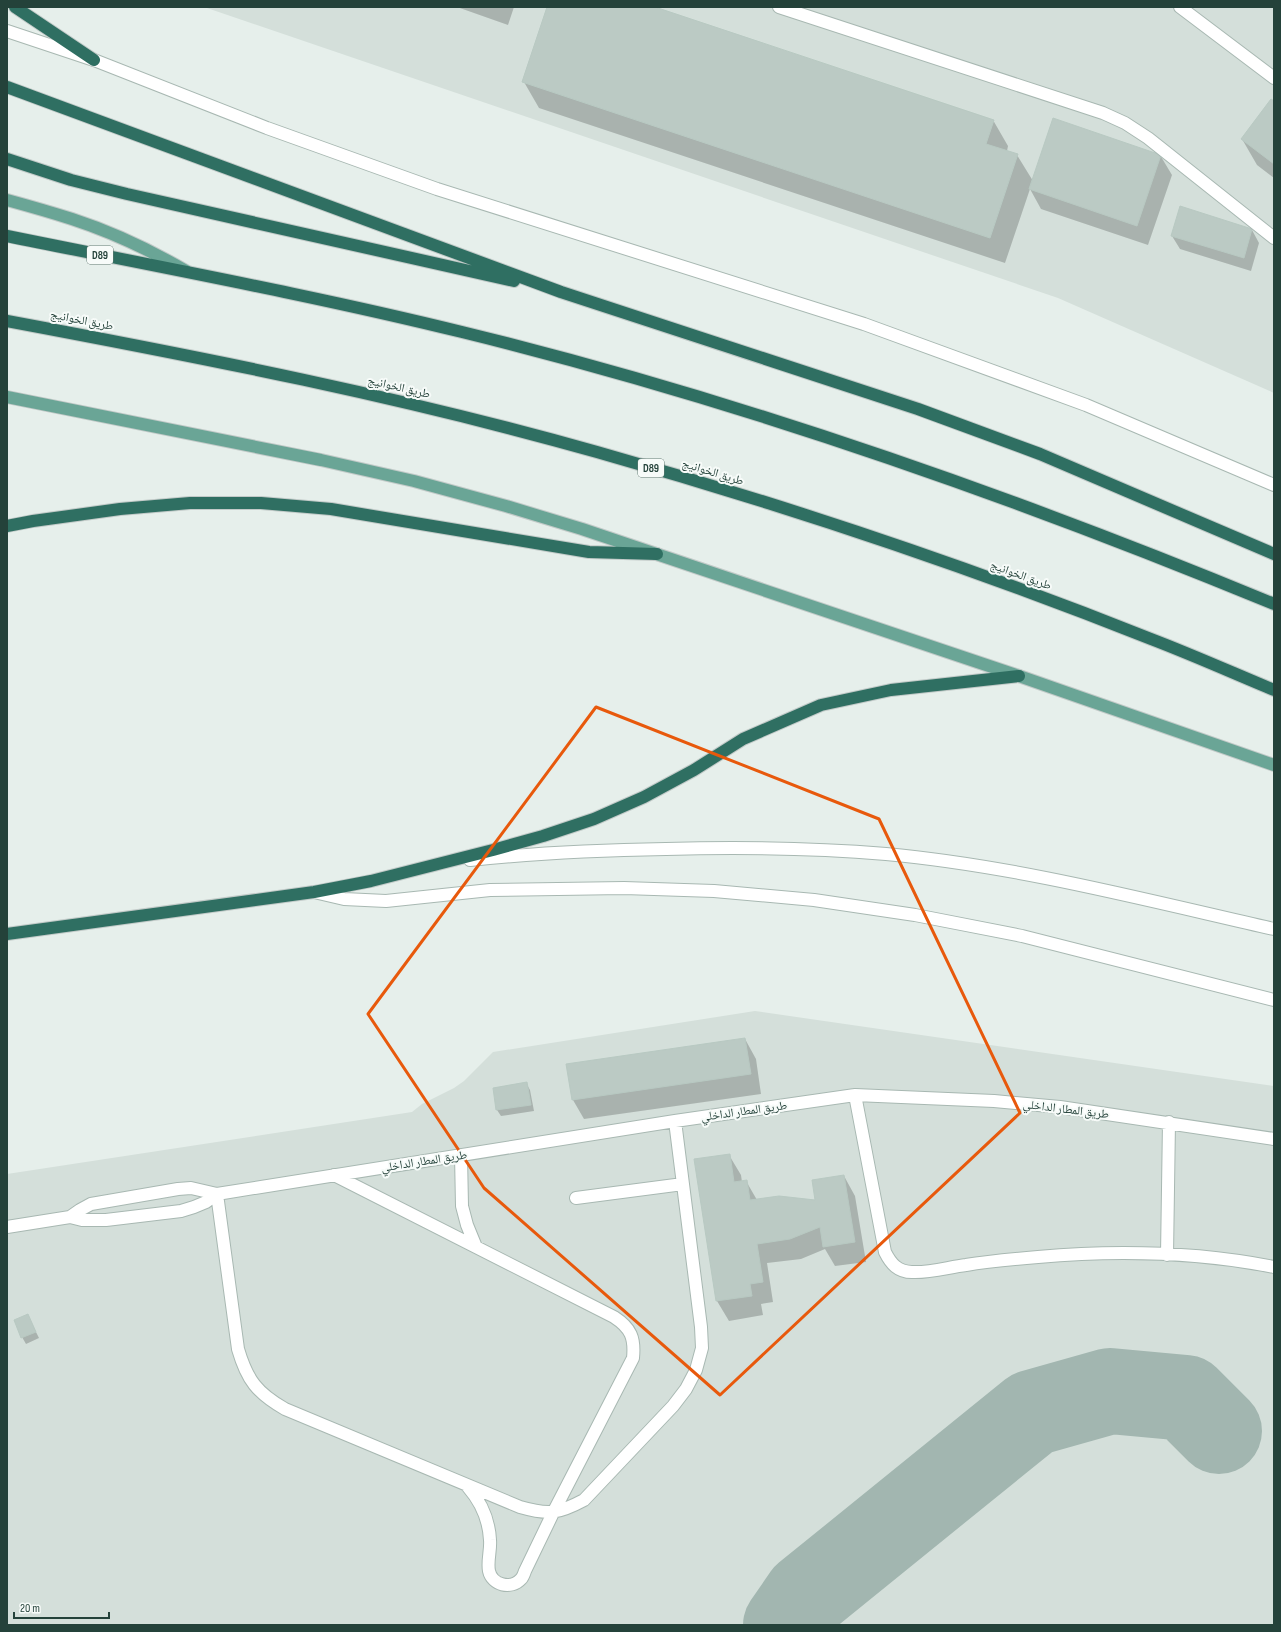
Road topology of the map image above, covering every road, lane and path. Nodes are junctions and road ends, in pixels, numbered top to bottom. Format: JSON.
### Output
{"nodes":[{"id":1,"x":15,"y":7,"type":"edge"},
{"id":2,"x":779,"y":7,"type":"edge"},
{"id":3,"x":1180,"y":7,"type":"edge"},
{"id":4,"x":7,"y":31,"type":"edge"},
{"id":5,"x":94,"y":60,"type":"junction"},
{"id":6,"x":1274,"y":78,"type":"edge"},
{"id":7,"x":7,"y":87,"type":"edge"},
{"id":8,"x":7,"y":160,"type":"edge"},
{"id":9,"x":7,"y":200,"type":"edge"},
{"id":10,"x":7,"y":236,"type":"edge"},
{"id":11,"x":1274,"y":238,"type":"edge"},
{"id":12,"x":193,"y":274,"type":"junction"},
{"id":13,"x":560,"y":292,"type":"junction"},
{"id":14,"x":7,"y":321,"type":"edge"},
{"id":15,"x":7,"y":397,"type":"edge"},
{"id":16,"x":1274,"y":485,"type":"edge"},
{"id":17,"x":7,"y":526,"type":"edge"},
{"id":18,"x":657,"y":554,"type":"junction"},
{"id":19,"x":1274,"y":554,"type":"edge"},
{"id":20,"x":1274,"y":604,"type":"edge"},
{"id":21,"x":1019,"y":676,"type":"junction"},
{"id":22,"x":1274,"y":690,"type":"edge"},
{"id":23,"x":1274,"y":765,"type":"edge"},
{"id":24,"x":441,"y":863,"type":"junction"},
{"id":25,"x":314,"y":892,"type":"junction"},
{"id":26,"x":1274,"y":929,"type":"edge"},
{"id":27,"x":7,"y":934,"type":"edge"},
{"id":28,"x":1274,"y":1000,"type":"edge"},
{"id":29,"x":855,"y":1095,"type":"junction"},
{"id":30,"x":675,"y":1121,"type":"junction"},
{"id":31,"x":1169,"y":1122,"type":"junction"},
{"id":32,"x":1274,"y":1139,"type":"edge"},
{"id":33,"x":461,"y":1155,"type":"junction"},
{"id":34,"x":334,"y":1175,"type":"junction"},
{"id":35,"x":683,"y":1184,"type":"junction"},
{"id":36,"x":217,"y":1194,"type":"junction"},
{"id":37,"x":576,"y":1198,"type":"dead end"},
{"id":38,"x":70,"y":1217,"type":"junction"},
{"id":39,"x":7,"y":1226,"type":"edge"},
{"id":40,"x":476,"y":1247,"type":"junction"},
{"id":41,"x":1167,"y":1255,"type":"junction"},
{"id":42,"x":1274,"y":1267,"type":"edge"},
{"id":43,"x":466,"y":1484,"type":"junction"},
{"id":44,"x":553,"y":1513,"type":"junction"}],
"edges":[{"from":1,"to":5,"type":"highway"},
{"from":2,"to":11,"type":"street"},
{"from":3,"to":6,"type":"street"},
{"from":4,"to":5,"type":"street"},
{"from":5,"to":16,"type":"street"},
{"from":7,"to":13,"type":"highway"},
{"from":8,"to":13,"type":"highway"},
{"from":9,"to":12,"type":"main road"},
{"from":10,"to":12,"type":"highway","number":"D89"},
{"from":12,"to":20,"type":"highway","number":"D89"},
{"from":13,"to":19,"type":"highway"},
{"from":14,"to":22,"type":"highway","name":"طريق الخوانيج","number":"D89"},
{"from":15,"to":18,"type":"main road"},
{"from":17,"to":18,"type":"highway"},
{"from":18,"to":21,"type":"main road"},
{"from":21,"to":23,"type":"main road"},
{"from":21,"to":24,"type":"highway"},
{"from":24,"to":25,"type":"highway"},
{"from":24,"to":26,"type":"street"},
{"from":25,"to":27,"type":"highway"},
{"from":25,"to":28,"type":"street"},
{"from":29,"to":30,"type":"street","name":"طريق المطار الداخلي"},
{"from":29,"to":31,"type":"street","name":"طريق المطار الداخلي"},
{"from":29,"to":41,"type":"street"},
{"from":30,"to":33,"type":"street","name":"طريق المطار الداخلي"},
{"from":30,"to":35,"type":"street"},
{"from":31,"to":32,"type":"street","name":"طريق المطار الداخلي"},
{"from":31,"to":41,"type":"street"},
{"from":33,"to":34,"type":"street","name":"طريق المطار الداخلي"},
{"from":33,"to":40,"type":"street"},
{"from":34,"to":36,"type":"street","name":"طريق المطار الداخلي"},
{"from":34,"to":40,"type":"street"},
{"from":35,"to":37,"type":"street"},
{"from":35,"to":44,"type":"street"},
{"from":36,"to":38,"type":"street","name":"طريق المطار الداخلي"},
{"from":36,"to":38,"type":"street","name":"طريق المطار الداخلي"},
{"from":36,"to":43,"type":"street"},
{"from":38,"to":39,"type":"street","name":"طريق المطار الداخلي"},
{"from":40,"to":44,"type":"street"},
{"from":41,"to":42,"type":"street"},
{"from":43,"to":44,"type":"street"},
{"from":43,"to":44,"type":"street"}]}
